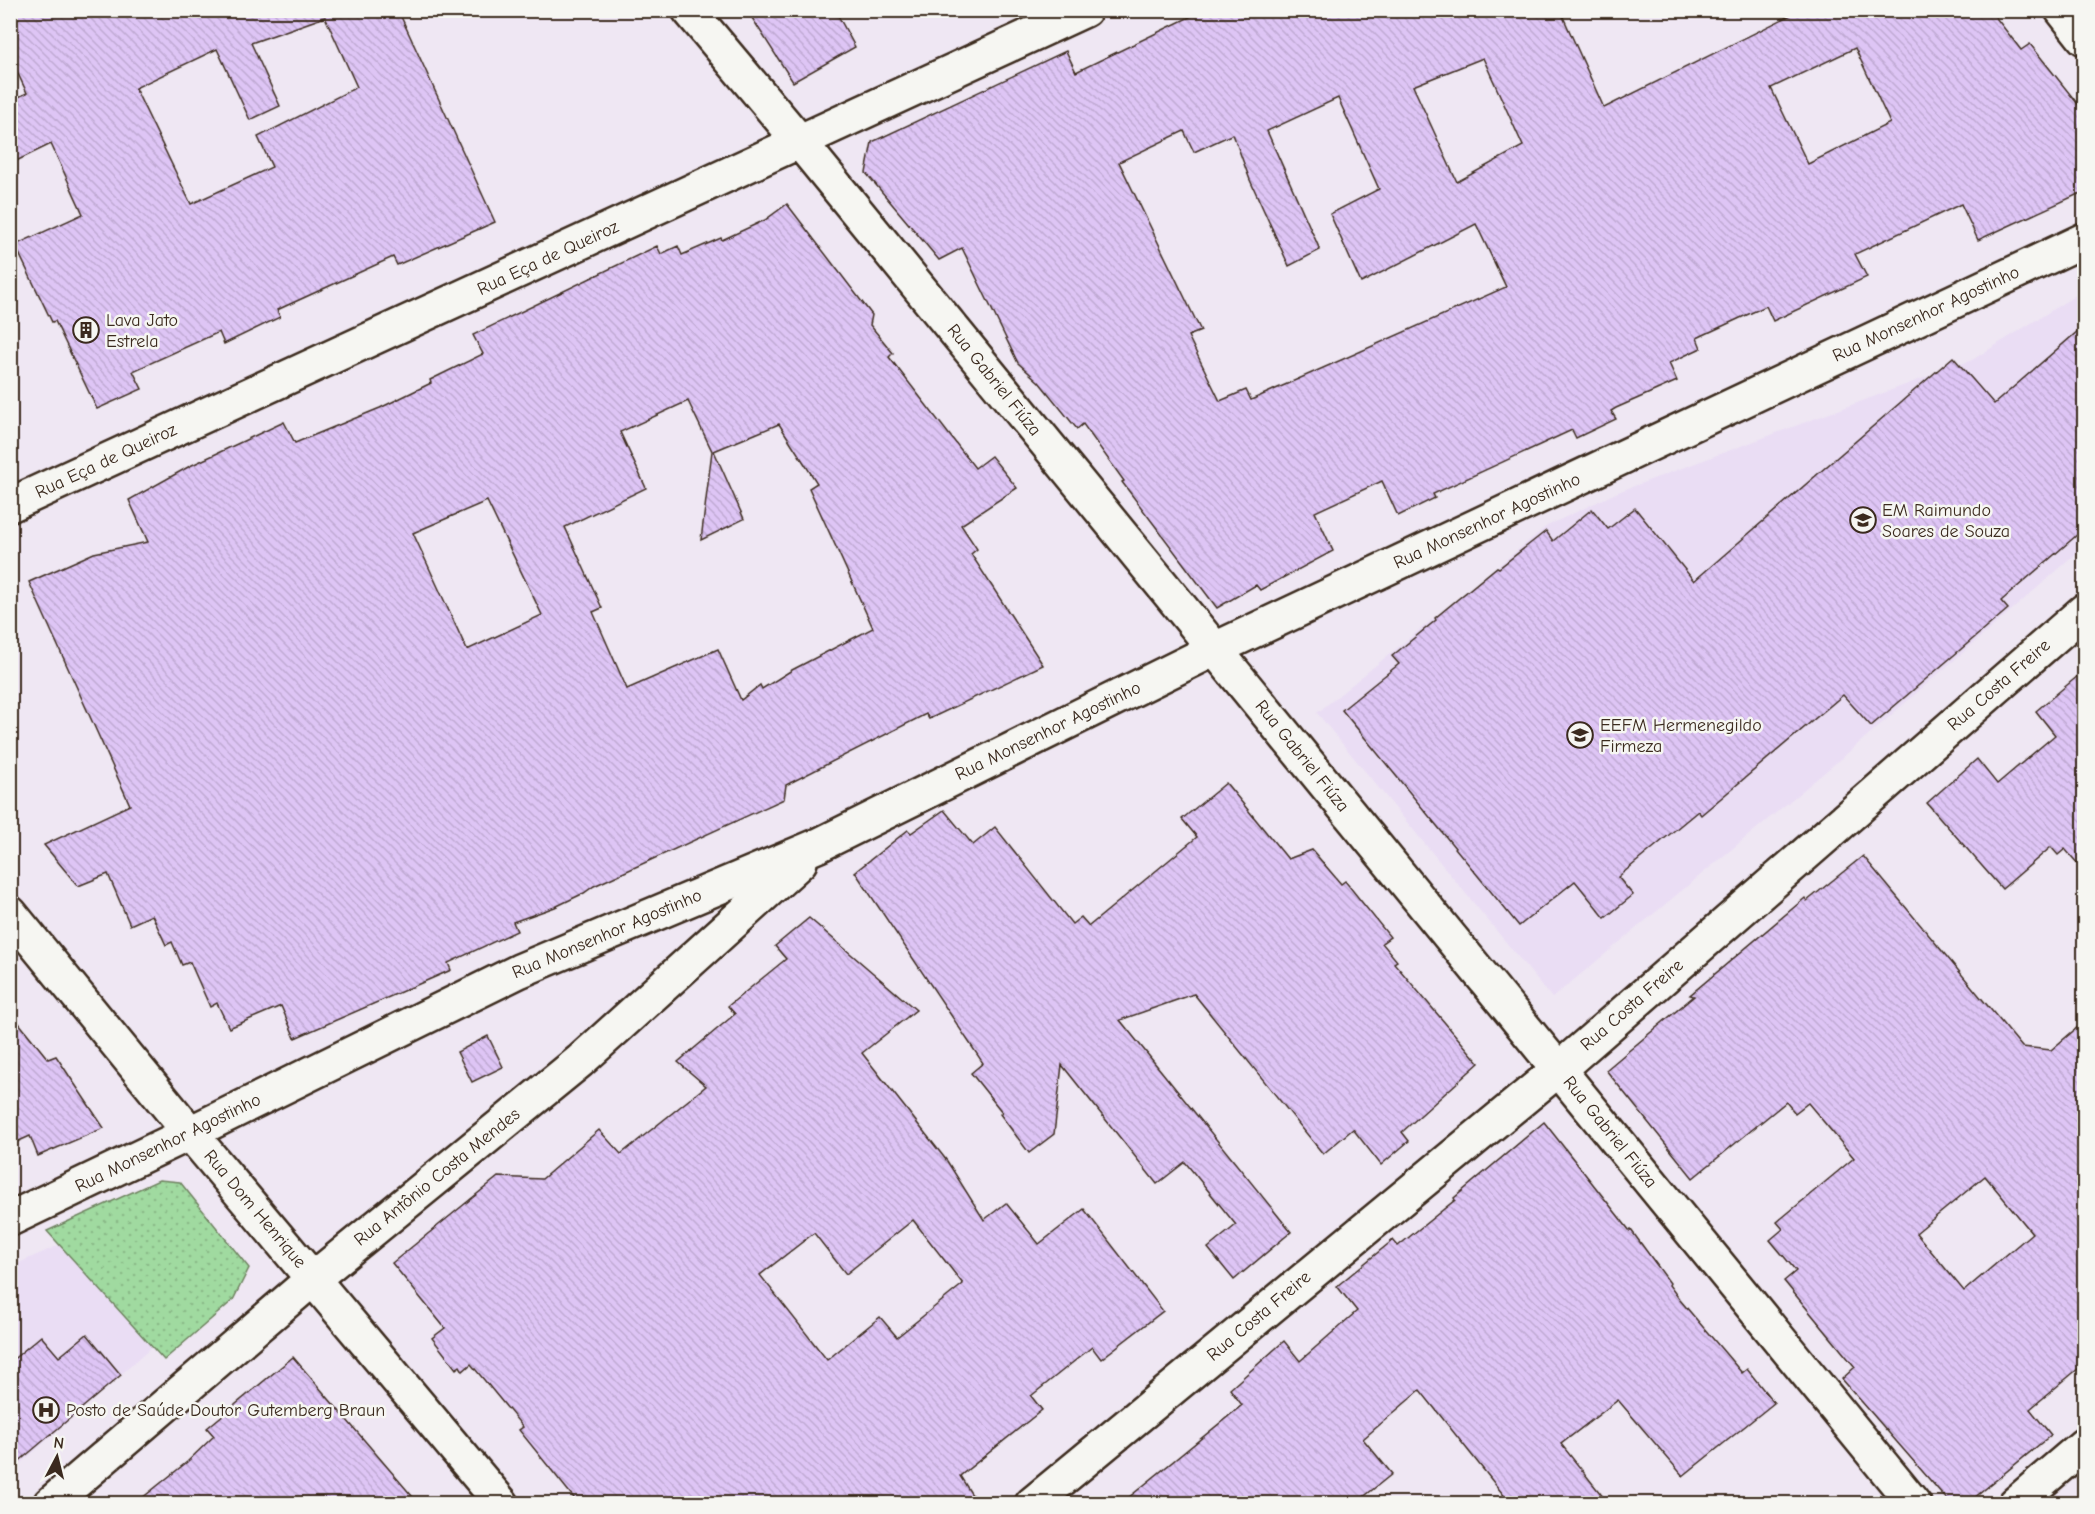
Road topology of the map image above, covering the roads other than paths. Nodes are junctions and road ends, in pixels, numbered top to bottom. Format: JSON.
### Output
{"nodes":[{"id":1,"x":688,"y":10,"type":"edge"},
{"id":2,"x":1085,"y":10,"type":"edge"},
{"id":3,"x":2062,"y":10,"type":"edge"},
{"id":4,"x":2085,"y":38,"type":"edge"},
{"id":5,"x":800,"y":142,"type":"junction"},
{"id":6,"x":2085,"y":240,"type":"edge"},
{"id":7,"x":10,"y":505,"type":"edge"},
{"id":8,"x":2085,"y":610,"type":"edge"},
{"id":9,"x":1215,"y":649,"type":"junction"},
{"id":10,"x":819,"y":845,"type":"junction"},
{"id":11,"x":10,"y":913,"type":"edge"},
{"id":12,"x":1559,"y":1069,"type":"junction"},
{"id":13,"x":190,"y":1133,"type":"junction"},
{"id":14,"x":10,"y":1219,"type":"edge"},
{"id":15,"x":314,"y":1278,"type":"junction"},
{"id":16,"x":2085,"y":1445,"type":"edge"},
{"id":17,"x":50,"y":1503,"type":"edge"},
{"id":18,"x":502,"y":1503,"type":"edge"},
{"id":19,"x":1032,"y":1503,"type":"edge"},
{"id":20,"x":1914,"y":1503,"type":"edge"},
{"id":21,"x":2015,"y":1503,"type":"edge"}],
"edges":[{"from":1,"to":5,"type":"street","name":"Rua Gabriel Fiúza"},
{"from":2,"to":5,"type":"street","name":"Rua Eça de Queiroz"},
{"from":3,"to":4,"type":"street"},
{"from":5,"to":7,"type":"street","name":"Rua Eça de Queiroz"},
{"from":5,"to":9,"type":"street","name":"Rua Gabriel Fiúza"},
{"from":6,"to":9,"type":"street","name":"Rua Monsenhor Agostinho"},
{"from":8,"to":12,"type":"street","name":"Rua Costa Freire"},
{"from":9,"to":10,"type":"street","name":"Rua Monsenhor Agostinho"},
{"from":9,"to":12,"type":"street","name":"Rua Gabriel Fiúza"},
{"from":10,"to":13,"type":"street","name":"Rua Monsenhor Agostinho"},
{"from":10,"to":15,"type":"street","name":"Rua Antônio Costa Mendes"},
{"from":11,"to":13,"type":"street","name":"Rua Dom Henrique"},
{"from":12,"to":19,"type":"street","name":"Rua Costa Freire"},
{"from":12,"to":20,"type":"street","name":"Rua Gabriel Fiúza"},
{"from":13,"to":14,"type":"street","name":"Rua Monsenhor Agostinho"},
{"from":13,"to":15,"type":"street","name":"Rua Dom Henrique"},
{"from":15,"to":17,"type":"street","name":"Rua Antônio Costa Mendes"},
{"from":15,"to":18,"type":"street","name":"Rua Dom Henrique"},
{"from":16,"to":21,"type":"street"}]}
